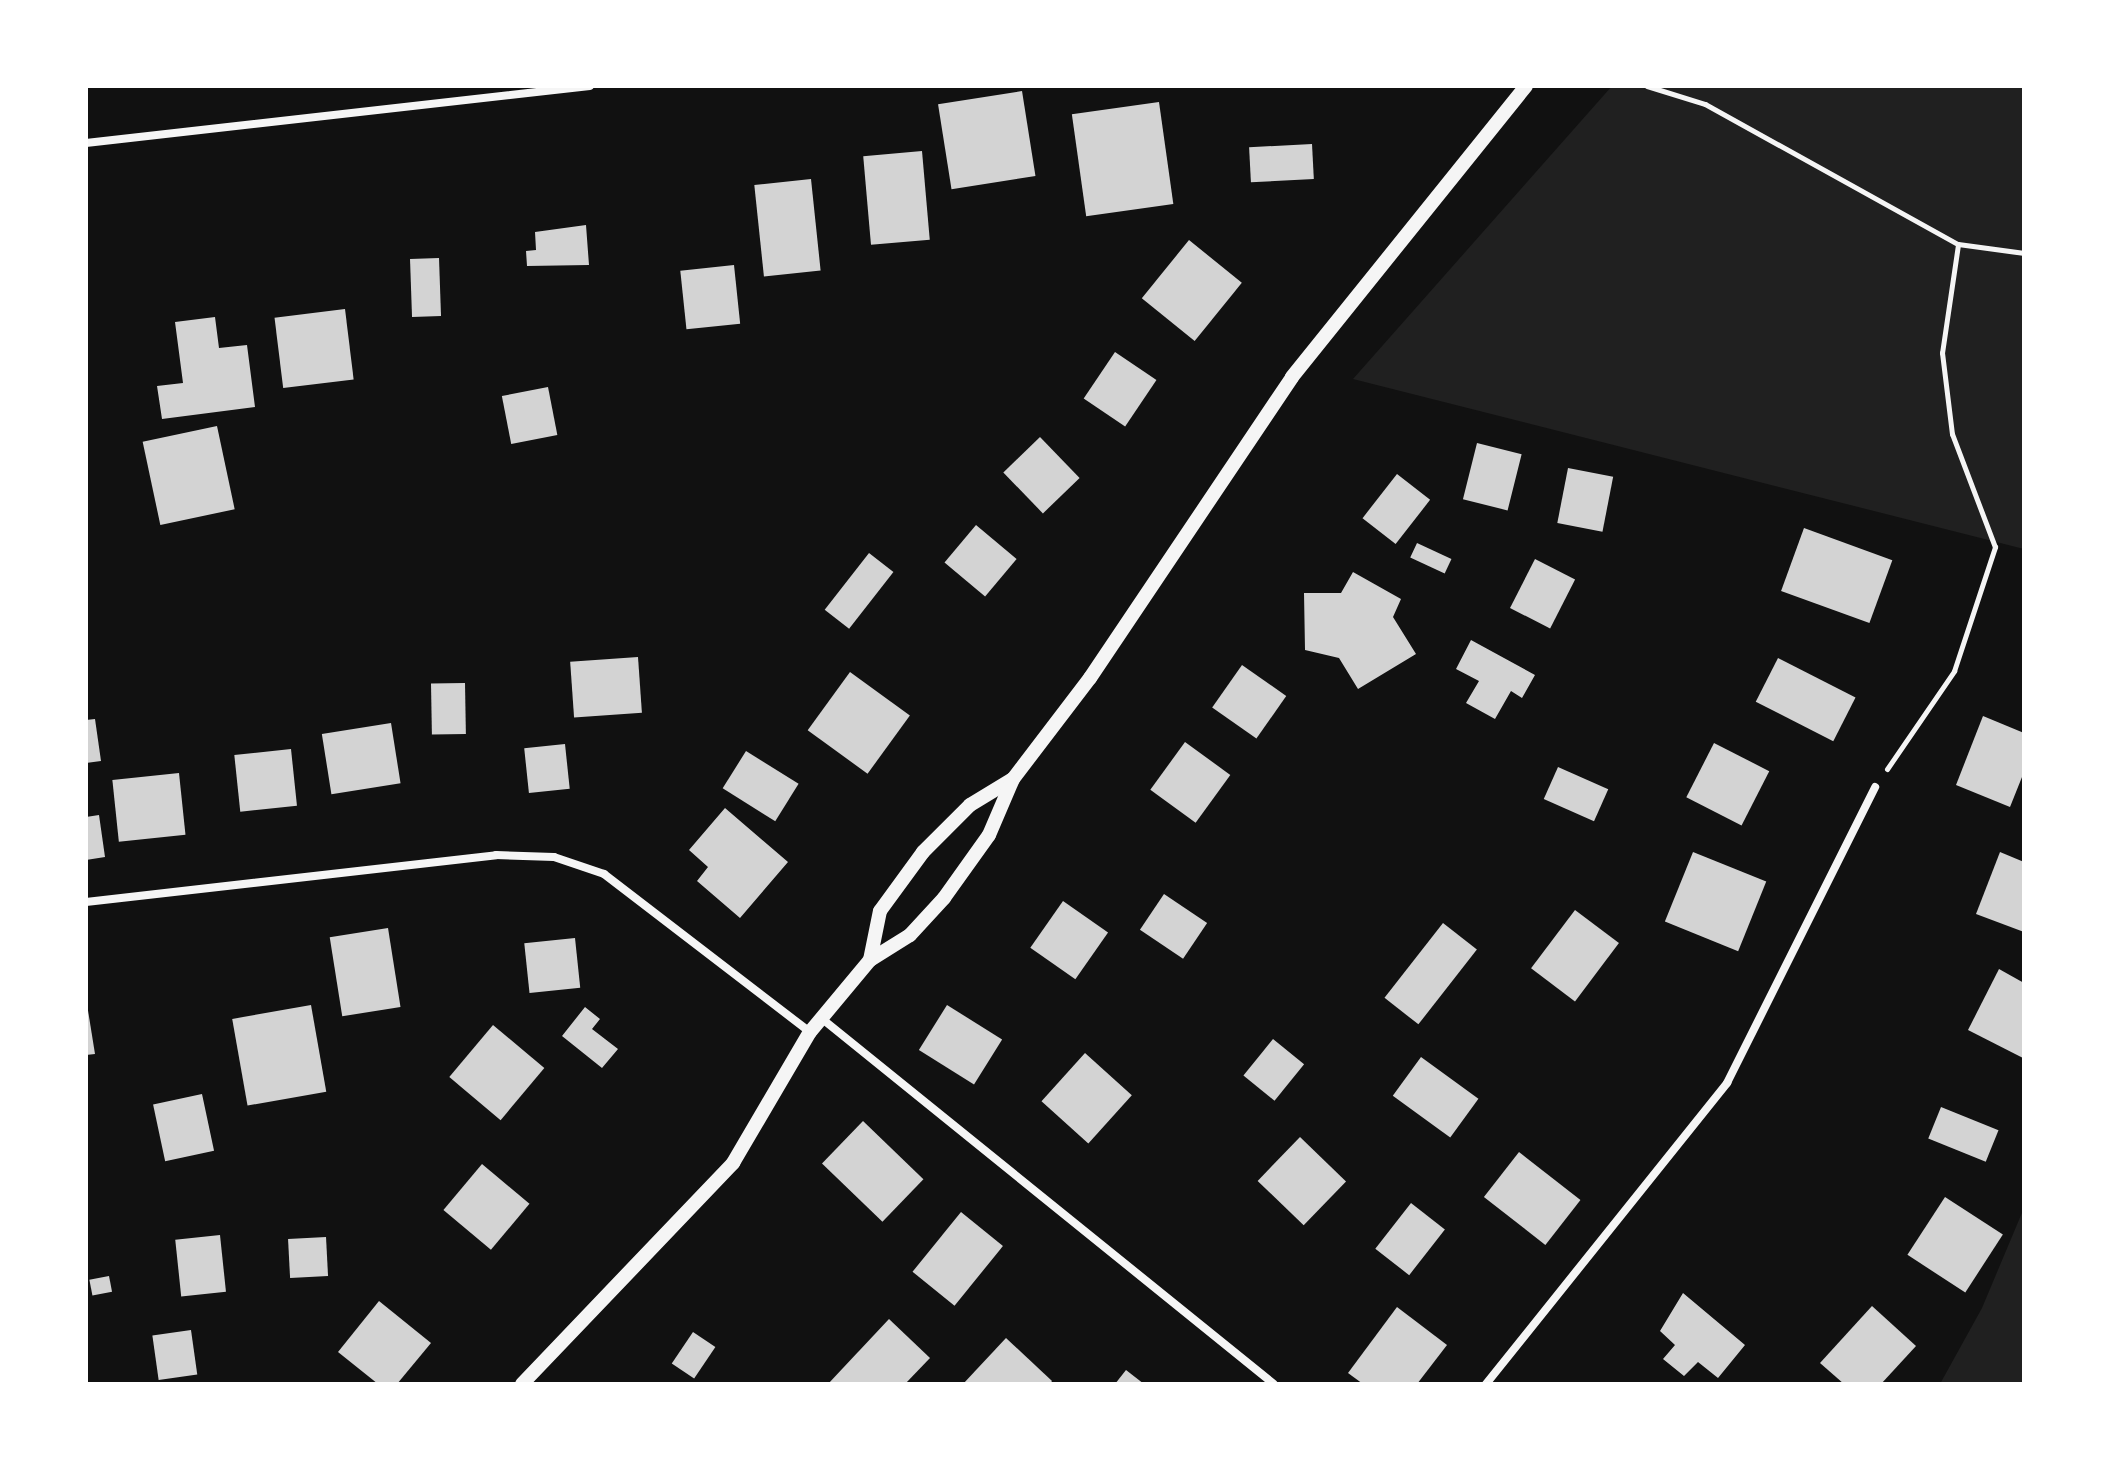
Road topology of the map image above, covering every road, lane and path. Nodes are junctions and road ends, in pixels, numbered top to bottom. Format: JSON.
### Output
{"nodes":[{"id":1,"x":590,"y":86,"type":"edge"},
{"id":2,"x":1526,"y":86,"type":"edge"},
{"id":3,"x":1647,"y":86,"type":"edge"},
{"id":4,"x":86,"y":143,"type":"edge"},
{"id":5,"x":1958,"y":244,"type":"junction"},
{"id":6,"x":2024,"y":253,"type":"edge"},
{"id":7,"x":1013,"y":779,"type":"junction"},
{"id":8,"x":1875,"y":787,"type":"joint"},
{"id":9,"x":86,"y":902,"type":"edge"},
{"id":10,"x":870,"y":960,"type":"junction"},
{"id":11,"x":821,"y":1018,"type":"junction"},
{"id":12,"x":810,"y":1032,"type":"junction"},
{"id":13,"x":522,"y":1384,"type":"edge"},
{"id":14,"x":1274,"y":1384,"type":"edge"},
{"id":15,"x":1486,"y":1384,"type":"edge"}],
"edges":[{"from":1,"to":4,"type":"street"},
{"from":2,"to":7,"type":"street"},
{"from":3,"to":5,"type":"path"},
{"from":5,"to":6,"type":"path"},
{"from":5,"to":8,"type":"path"},
{"from":7,"to":10,"type":"street"},
{"from":7,"to":10,"type":"street"},
{"from":8,"to":15,"type":"street"},
{"from":9,"to":12,"type":"street"},
{"from":10,"to":11,"type":"street"},
{"from":11,"to":12,"type":"street"},
{"from":11,"to":14,"type":"street"},
{"from":12,"to":13,"type":"street"}]}
